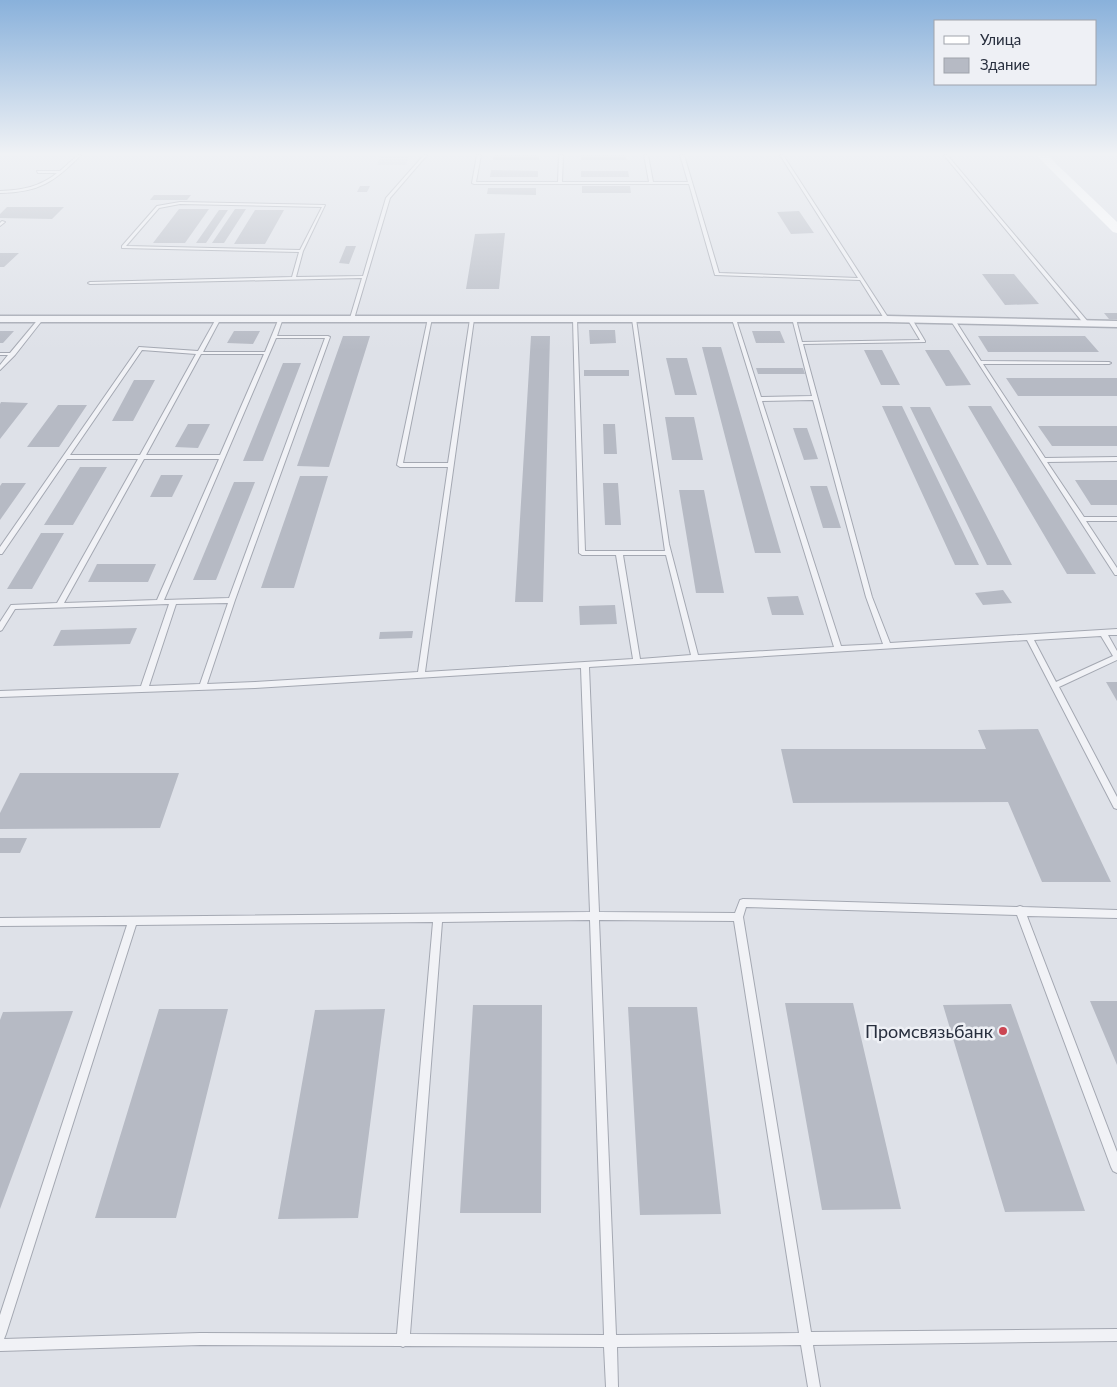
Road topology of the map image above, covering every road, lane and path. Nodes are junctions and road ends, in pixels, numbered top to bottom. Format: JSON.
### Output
{"nodes":[{"id":1,"x":147,"y":220,"type":"edge"},
{"id":2,"x":317,"y":220,"type":"edge"},
{"id":3,"x":381,"y":220,"type":"edge"},
{"id":4,"x":702,"y":220,"type":"edge"},
{"id":5,"x":823,"y":220,"type":"edge"},
{"id":6,"x":999,"y":220,"type":"edge"},
{"id":7,"x":1107,"y":220,"type":"edge"},
{"id":8,"x":1117,"y":229,"type":"edge"},
{"id":9,"x":301,"y":251,"type":"junction"},
{"id":10,"x":294,"y":277,"type":"junction"},
{"id":11,"x":364,"y":277,"type":"junction"},
{"id":12,"x":862,"y":279,"type":"junction"},
{"id":13,"x":90,"y":283,"type":"dead end"},
{"id":14,"x":42,"y":318,"type":"junction"},
{"id":15,"x":219,"y":318,"type":"junction"},
{"id":16,"x":281,"y":318,"type":"junction"},
{"id":17,"x":352,"y":318,"type":"junction"},
{"id":18,"x":430,"y":318,"type":"junction"},
{"id":19,"x":472,"y":318,"type":"junction"},
{"id":20,"x":0,"y":319,"type":"edge"},
{"id":21,"x":575,"y":319,"type":"junction"},
{"id":22,"x":634,"y":319,"type":"junction"},
{"id":23,"x":734,"y":319,"type":"junction"},
{"id":24,"x":794,"y":319,"type":"junction"},
{"id":25,"x":887,"y":319,"type":"junction"},
{"id":26,"x":910,"y":320,"type":"junction"},
{"id":27,"x":953,"y":320,"type":"junction"},
{"id":28,"x":1087,"y":324,"type":"junction"},
{"id":29,"x":1117,"y":324,"type":"edge"},
{"id":30,"x":274,"y":337,"type":"junction"},
{"id":31,"x":801,"y":343,"type":"junction"},
{"id":32,"x":200,"y":353,"type":"junction"},
{"id":33,"x":267,"y":353,"type":"junction"},
{"id":34,"x":0,"y":354,"type":"edge"},
{"id":35,"x":12,"y":354,"type":"junction"},
{"id":36,"x":980,"y":362,"type":"junction"},
{"id":37,"x":1109,"y":363,"type":"dead end"},
{"id":38,"x":0,"y":368,"type":"edge"},
{"id":39,"x":816,"y":398,"type":"junction"},
{"id":40,"x":759,"y":399,"type":"junction"},
{"id":41,"x":66,"y":457,"type":"junction"},
{"id":42,"x":142,"y":457,"type":"junction"},
{"id":43,"x":222,"y":457,"type":"junction"},
{"id":44,"x":1117,"y":459,"type":"edge"},
{"id":45,"x":1043,"y":460,"type":"junction"},
{"id":46,"x":451,"y":465,"type":"junction"},
{"id":47,"x":1081,"y":519,"type":"junction"},
{"id":48,"x":1117,"y":519,"type":"edge"},
{"id":49,"x":0,"y":552,"type":"edge"},
{"id":50,"x":619,"y":553,"type":"junction"},
{"id":51,"x":669,"y":553,"type":"junction"},
{"id":52,"x":1117,"y":573,"type":"edge"},
{"id":53,"x":232,"y":600,"type":"junction"},
{"id":54,"x":160,"y":601,"type":"junction"},
{"id":55,"x":174,"y":601,"type":"junction"},
{"id":56,"x":60,"y":604,"type":"junction"},
{"id":57,"x":0,"y":628,"type":"edge"},
{"id":58,"x":1102,"y":632,"type":"junction"},
{"id":59,"x":1117,"y":632,"type":"edge"},
{"id":60,"x":1029,"y":637,"type":"junction"},
{"id":61,"x":887,"y":645,"type":"junction"},
{"id":62,"x":838,"y":648,"type":"junction"},
{"id":63,"x":695,"y":657,"type":"junction"},
{"id":64,"x":637,"y":660,"type":"junction"},
{"id":65,"x":585,"y":664,"type":"junction"},
{"id":66,"x":421,"y":674,"type":"junction"},
{"id":67,"x":203,"y":686,"type":"junction"},
{"id":68,"x":1055,"y":686,"type":"junction"},
{"id":69,"x":144,"y":689,"type":"junction"},
{"id":70,"x":0,"y":694,"type":"edge"},
{"id":71,"x":1117,"y":805,"type":"edge"},
{"id":72,"x":1020,"y":910,"type":"junction"},
{"id":73,"x":1117,"y":914,"type":"edge"},
{"id":74,"x":593,"y":916,"type":"junction"},
{"id":75,"x":738,"y":917,"type":"junction"},
{"id":76,"x":438,"y":919,"type":"junction"},
{"id":77,"x":133,"y":920,"type":"junction"},
{"id":78,"x":0,"y":922,"type":"edge"},
{"id":79,"x":1117,"y":1167,"type":"edge"},
{"id":80,"x":0,"y":1334,"type":"edge"},
{"id":81,"x":1117,"y":1335,"type":"edge"},
{"id":82,"x":806,"y":1337,"type":"junction"},
{"id":83,"x":403,"y":1341,"type":"junction"},
{"id":84,"x":611,"y":1341,"type":"junction"},
{"id":85,"x":0,"y":1344,"type":"edge"},
{"id":86,"x":612,"y":1387,"type":"edge"},
{"id":87,"x":814,"y":1387,"type":"edge"}],
"edges":[{"from":1,"to":9,"type":"lane"},
{"from":2,"to":9,"type":"lane"},
{"from":3,"to":11,"type":"lane"},
{"from":4,"to":12,"type":"lane"},
{"from":5,"to":12,"type":"lane"},
{"from":6,"to":28,"type":"lane"},
{"from":7,"to":8,"type":"main road"},
{"from":9,"to":10,"type":"lane"},
{"from":10,"to":11,"type":"lane"},
{"from":10,"to":13,"type":"lane"},
{"from":11,"to":17,"type":"lane"},
{"from":12,"to":25,"type":"lane"},
{"from":14,"to":15,"type":"street"},
{"from":14,"to":20,"type":"street"},
{"from":14,"to":35,"type":"lane"},
{"from":15,"to":16,"type":"street"},
{"from":15,"to":32,"type":"lane"},
{"from":16,"to":17,"type":"street"},
{"from":16,"to":30,"type":"lane"},
{"from":17,"to":18,"type":"street"},
{"from":18,"to":19,"type":"street"},
{"from":18,"to":46,"type":"lane"},
{"from":19,"to":21,"type":"street"},
{"from":19,"to":46,"type":"lane"},
{"from":21,"to":22,"type":"street"},
{"from":21,"to":50,"type":"lane"},
{"from":22,"to":23,"type":"street"},
{"from":22,"to":51,"type":"lane"},
{"from":23,"to":24,"type":"street"},
{"from":23,"to":40,"type":"lane"},
{"from":24,"to":25,"type":"street"},
{"from":24,"to":31,"type":"lane"},
{"from":25,"to":26,"type":"street"},
{"from":26,"to":27,"type":"street"},
{"from":26,"to":31,"type":"lane"},
{"from":27,"to":28,"type":"street"},
{"from":27,"to":36,"type":"lane"},
{"from":28,"to":29,"type":"street"},
{"from":30,"to":33,"type":"lane"},
{"from":30,"to":53,"type":"lane"},
{"from":31,"to":39,"type":"lane"},
{"from":32,"to":33,"type":"lane"},
{"from":32,"to":41,"type":"lane"},
{"from":32,"to":42,"type":"lane"},
{"from":33,"to":43,"type":"lane"},
{"from":34,"to":35,"type":"lane"},
{"from":35,"to":38,"type":"lane"},
{"from":36,"to":37,"type":"lane"},
{"from":36,"to":45,"type":"lane"},
{"from":39,"to":40,"type":"lane"},
{"from":39,"to":61,"type":"lane"},
{"from":40,"to":62,"type":"lane"},
{"from":41,"to":42,"type":"lane"},
{"from":41,"to":49,"type":"lane"},
{"from":42,"to":43,"type":"lane"},
{"from":42,"to":56,"type":"lane"},
{"from":43,"to":54,"type":"lane"},
{"from":44,"to":45,"type":"lane"},
{"from":45,"to":47,"type":"lane"},
{"from":46,"to":66,"type":"lane"},
{"from":47,"to":48,"type":"lane"},
{"from":47,"to":52,"type":"lane"},
{"from":50,"to":51,"type":"lane"},
{"from":50,"to":64,"type":"lane"},
{"from":51,"to":63,"type":"lane"},
{"from":53,"to":55,"type":"lane"},
{"from":53,"to":67,"type":"lane"},
{"from":54,"to":55,"type":"lane"},
{"from":54,"to":56,"type":"lane"},
{"from":55,"to":69,"type":"lane"},
{"from":56,"to":57,"type":"lane"},
{"from":58,"to":59,"type":"lane"},
{"from":58,"to":60,"type":"lane"},
{"from":58,"to":68,"type":"lane"},
{"from":60,"to":61,"type":"lane"},
{"from":60,"to":68,"type":"lane"},
{"from":61,"to":62,"type":"lane"},
{"from":62,"to":63,"type":"lane"},
{"from":63,"to":64,"type":"lane"},
{"from":64,"to":65,"type":"lane"},
{"from":65,"to":66,"type":"lane"},
{"from":65,"to":74,"type":"lane"},
{"from":66,"to":67,"type":"lane"},
{"from":67,"to":69,"type":"lane"},
{"from":68,"to":71,"type":"lane"},
{"from":69,"to":70,"type":"lane"},
{"from":72,"to":73,"type":"lane"},
{"from":72,"to":75,"type":"lane"},
{"from":72,"to":79,"type":"lane"},
{"from":74,"to":75,"type":"lane"},
{"from":74,"to":76,"type":"lane"},
{"from":74,"to":84,"type":"lane"},
{"from":75,"to":82,"type":"lane"},
{"from":76,"to":77,"type":"lane"},
{"from":76,"to":83,"type":"lane"},
{"from":77,"to":78,"type":"lane"},
{"from":77,"to":80,"type":"lane"},
{"from":81,"to":82,"type":"lane"},
{"from":82,"to":84,"type":"lane"},
{"from":82,"to":87,"type":"lane"},
{"from":83,"to":84,"type":"lane"},
{"from":83,"to":85,"type":"lane"},
{"from":84,"to":86,"type":"lane"}]}
